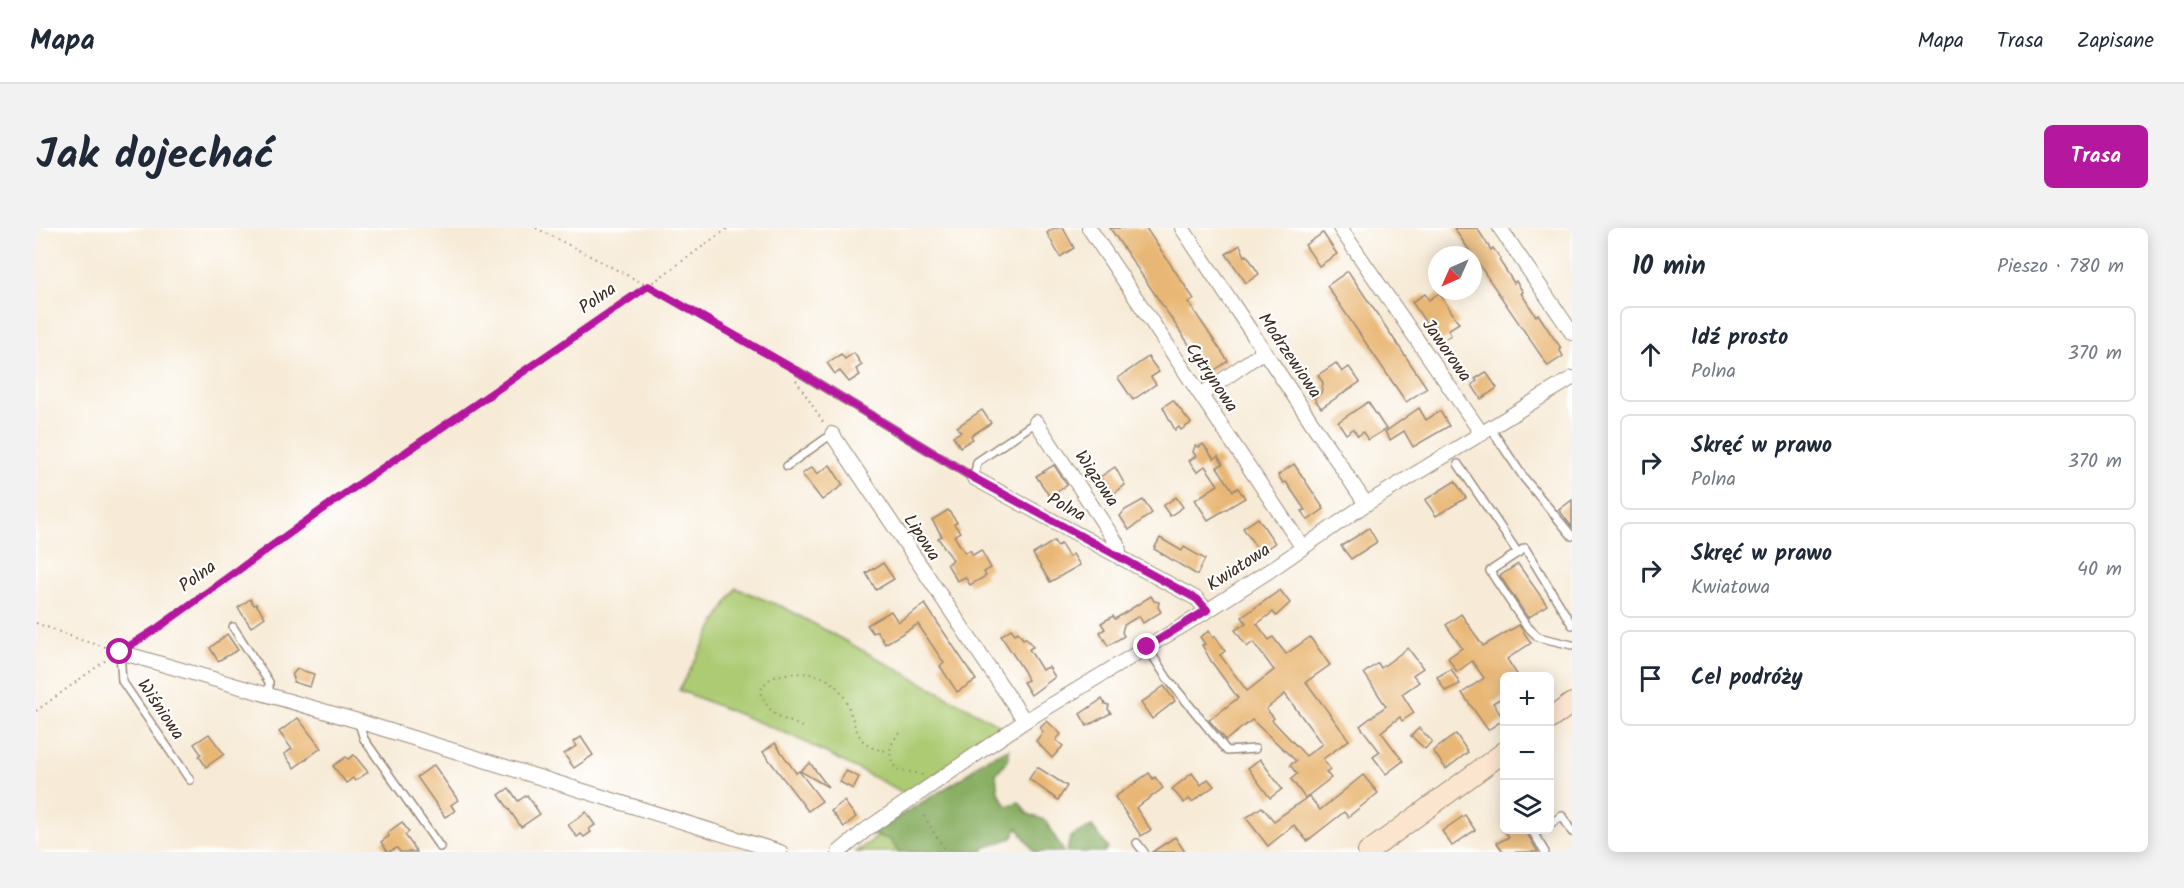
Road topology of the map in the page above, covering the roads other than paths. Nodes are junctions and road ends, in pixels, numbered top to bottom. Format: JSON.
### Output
{"nodes":[{"id":1,"x":1089,"y":228,"type":"edge"},
{"id":2,"x":1182,"y":228,"type":"edge"},
{"id":3,"x":1340,"y":228,"type":"edge"},
{"id":4,"x":1500,"y":228,"type":"edge"},
{"id":5,"x":1572,"y":333,"type":"edge"},
{"id":6,"x":1264,"y":351,"type":"junction"},
{"id":7,"x":799,"y":372,"type":"road end"},
{"id":8,"x":1572,"y":378,"type":"edge"},
{"id":9,"x":1201,"y":395,"type":"junction"},
{"id":10,"x":1036,"y":422,"type":"joint"},
{"id":11,"x":1486,"y":432,"type":"junction"},
{"id":12,"x":832,"y":434,"type":"joint"},
{"id":13,"x":1458,"y":464,"type":"dead end"},
{"id":14,"x":787,"y":466,"type":"dead end"},
{"id":15,"x":974,"y":478,"type":"junction"},
{"id":16,"x":1366,"y":504,"type":"junction"},
{"id":17,"x":1572,"y":536,"type":"edge"},
{"id":18,"x":1303,"y":548,"type":"junction"},
{"id":19,"x":1518,"y":553,"type":"junction"},
{"id":20,"x":1120,"y":558,"type":"junction"},
{"id":21,"x":1207,"y":610,"type":"junction"},
{"id":22,"x":1572,"y":625,"type":"edge"},
{"id":23,"x":233,"y":627,"type":"dead end"},
{"id":24,"x":1572,"y":645,"type":"edge"},
{"id":25,"x":1147,"y":647,"type":"junction"},
{"id":26,"x":120,"y":652,"type":"joint"},
{"id":27,"x":269,"y":695,"type":"junction"},
{"id":28,"x":1572,"y":703,"type":"edge"},
{"id":29,"x":1554,"y":716,"type":"edge"},
{"id":30,"x":358,"y":721,"type":"junction"},
{"id":31,"x":1024,"y":721,"type":"junction"},
{"id":32,"x":1255,"y":749,"type":"dead end"},
{"id":33,"x":1500,"y":755,"type":"edge"},
{"id":34,"x":190,"y":780,"type":"dead end"},
{"id":35,"x":1554,"y":821,"type":"edge"},
{"id":36,"x":1572,"y":832,"type":"edge"},
{"id":37,"x":1534,"y":834,"type":"edge"},
{"id":38,"x":1137,"y":843,"type":"dead end"},
{"id":39,"x":440,"y":848,"type":"dead end"},
{"id":40,"x":780,"y":852,"type":"edge"},
{"id":41,"x":839,"y":852,"type":"edge"},
{"id":42,"x":1144,"y":852,"type":"edge"},
{"id":43,"x":1368,"y":852,"type":"edge"},
{"id":44,"x":1545,"y":852,"type":"edge"}],
"edges":[{"from":1,"to":9,"type":"street","name":"Cytrynowa"},
{"from":2,"to":6,"type":"street","name":"Modrzewiowa"},
{"from":3,"to":11,"type":"street","name":"Jaworowa"},
{"from":4,"to":5,"type":"street"},
{"from":6,"to":9,"type":"street"},
{"from":6,"to":16,"type":"street","name":"Modrzewiowa"},
{"from":7,"to":15,"type":"lane","name":"Polna"},
{"from":8,"to":11,"type":"street","name":"Kwiatowa"},
{"from":9,"to":18,"type":"street","name":"Cytrynowa"},
{"from":10,"to":15,"type":"lane"},
{"from":10,"to":20,"type":"street","name":"Wiązowa"},
{"from":11,"to":16,"type":"street","name":"Kwiatowa"},
{"from":11,"to":17,"type":"lane"},
{"from":12,"to":14,"type":"lane"},
{"from":12,"to":31,"type":"street","name":"Lipowa"},
{"from":13,"to":19,"type":"lane"},
{"from":15,"to":20,"type":"street","name":"Polna"},
{"from":16,"to":18,"type":"street","name":"Kwiatowa"},
{"from":18,"to":21,"type":"street","name":"Kwiatowa"},
{"from":19,"to":22,"type":"lane"},
{"from":19,"to":24,"type":"lane"},
{"from":20,"to":21,"type":"street","name":"Polna"},
{"from":21,"to":25,"type":"street","name":"Kwiatowa"},
{"from":23,"to":27,"type":"lane"},
{"from":25,"to":31,"type":"street","name":"Kwiatowa"},
{"from":25,"to":32,"type":"lane"},
{"from":26,"to":27,"type":"street"},
{"from":26,"to":34,"type":"lane","name":"Wiśniowa"},
{"from":27,"to":30,"type":"street"},
{"from":28,"to":29,"type":"main road"},
{"from":30,"to":39,"type":"lane"},
{"from":30,"to":40,"type":"street"},
{"from":31,"to":41,"type":"street","name":"Kwiatowa"},
{"from":33,"to":43,"type":"main road"},
{"from":35,"to":36,"type":"lane"},
{"from":37,"to":44,"type":"lane"},
{"from":38,"to":42,"type":"lane"}]}
